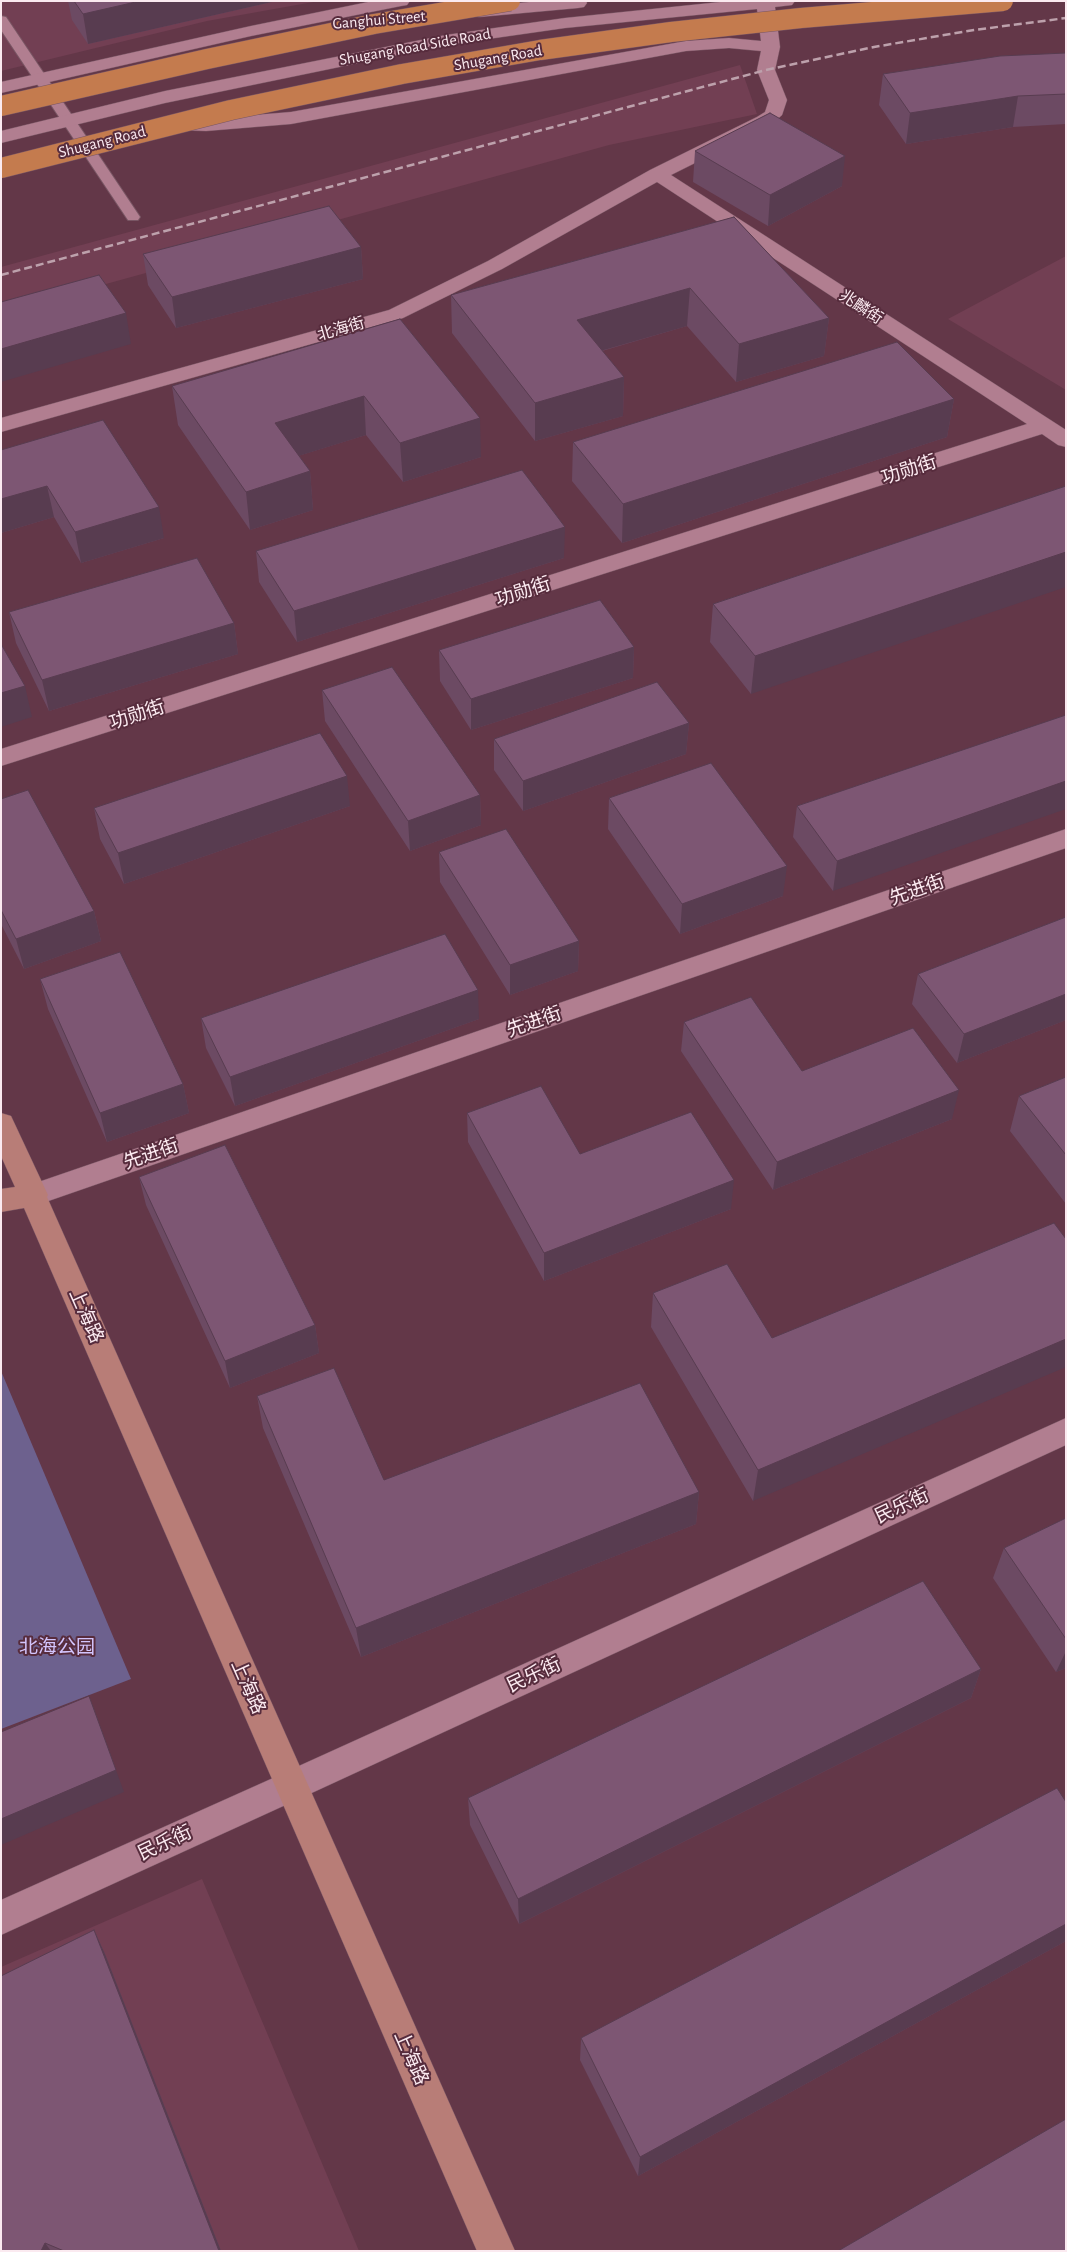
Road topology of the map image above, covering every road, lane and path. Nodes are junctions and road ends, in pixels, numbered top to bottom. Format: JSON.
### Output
{"nodes":[{"id":1,"x":401,"y":1,"type":"edge"},
{"id":2,"x":458,"y":1,"type":"edge"},
{"id":3,"x":510,"y":1,"type":"edge"},
{"id":4,"x":597,"y":1,"type":"edge"},
{"id":5,"x":786,"y":1,"type":"edge"},
{"id":6,"x":1003,"y":1,"type":"edge"},
{"id":7,"x":765,"y":2,"type":"edge"},
{"id":8,"x":412,"y":18,"type":"junction"},
{"id":9,"x":1,"y":20,"type":"edge"},
{"id":10,"x":251,"y":31,"type":"junction"},
{"id":11,"x":771,"y":47,"type":"junction"},
{"id":12,"x":41,"y":79,"type":"junction"},
{"id":13,"x":1,"y":88,"type":"edge"},
{"id":14,"x":1,"y":106,"type":"edge"},
{"id":15,"x":69,"y":121,"type":"junction"},
{"id":16,"x":1,"y":137,"type":"edge"},
{"id":17,"x":1,"y":168,"type":"edge"},
{"id":18,"x":658,"y":174,"type":"junction"},
{"id":19,"x":133,"y":217,"type":"dead end"},
{"id":20,"x":1,"y":425,"type":"edge"},
{"id":21,"x":1045,"y":426,"type":"junction"},
{"id":22,"x":1066,"y":440,"type":"edge"},
{"id":23,"x":1,"y":758,"type":"edge"},
{"id":24,"x":1066,"y":838,"type":"edge"},
{"id":25,"x":1,"y":1124,"type":"edge"},
{"id":26,"x":34,"y":1195,"type":"junction"},
{"id":27,"x":1,"y":1201,"type":"edge"},
{"id":28,"x":1066,"y":1431,"type":"edge"},
{"id":29,"x":291,"y":1786,"type":"junction"},
{"id":30,"x":1,"y":1918,"type":"edge"},
{"id":31,"x":496,"y":2251,"type":"edge"}],
"edges":[{"from":1,"to":10,"type":"street"},
{"from":2,"to":8,"type":"street","name":"Shugang Road Side Road"},
{"from":3,"to":14,"type":"highway","bridge":true},
{"from":4,"to":8,"type":"street","name":"Ganghui Street"},
{"from":5,"to":7,"type":"street"},
{"from":6,"to":17,"type":"highway","name":"Shugang Road","bridge":true},
{"from":7,"to":11,"type":"street"},
{"from":7,"to":15,"type":"street","name":"Shugang Road Side Road"},
{"from":8,"to":10,"type":"street","name":"Ganghui Street"},
{"from":8,"to":15,"type":"street","name":"Shugang Road Side Road"},
{"from":9,"to":12,"type":"lane"},
{"from":10,"to":12,"type":"street"},
{"from":11,"to":15,"type":"street"},
{"from":11,"to":18,"type":"street","name":"北海街"},
{"from":12,"to":13,"type":"street"},
{"from":12,"to":15,"type":"lane"},
{"from":15,"to":16,"type":"street","name":"Shugang Road Side Road"},
{"from":15,"to":19,"type":"lane"},
{"from":18,"to":20,"type":"street","name":"北海街"},
{"from":18,"to":21,"type":"street","name":"兆麟街"},
{"from":21,"to":22,"type":"street","name":"兆麟街"},
{"from":21,"to":23,"type":"street","name":"功勋街"},
{"from":24,"to":26,"type":"street","name":"先进街"},
{"from":25,"to":26,"type":"main road","name":"上海路"},
{"from":26,"to":27,"type":"main road","name":"先进街"},
{"from":26,"to":29,"type":"main road","name":"上海路"},
{"from":28,"to":29,"type":"street","name":"民乐街"},
{"from":29,"to":30,"type":"street","name":"民乐街"},
{"from":29,"to":31,"type":"main road","name":"上海路"}]}
